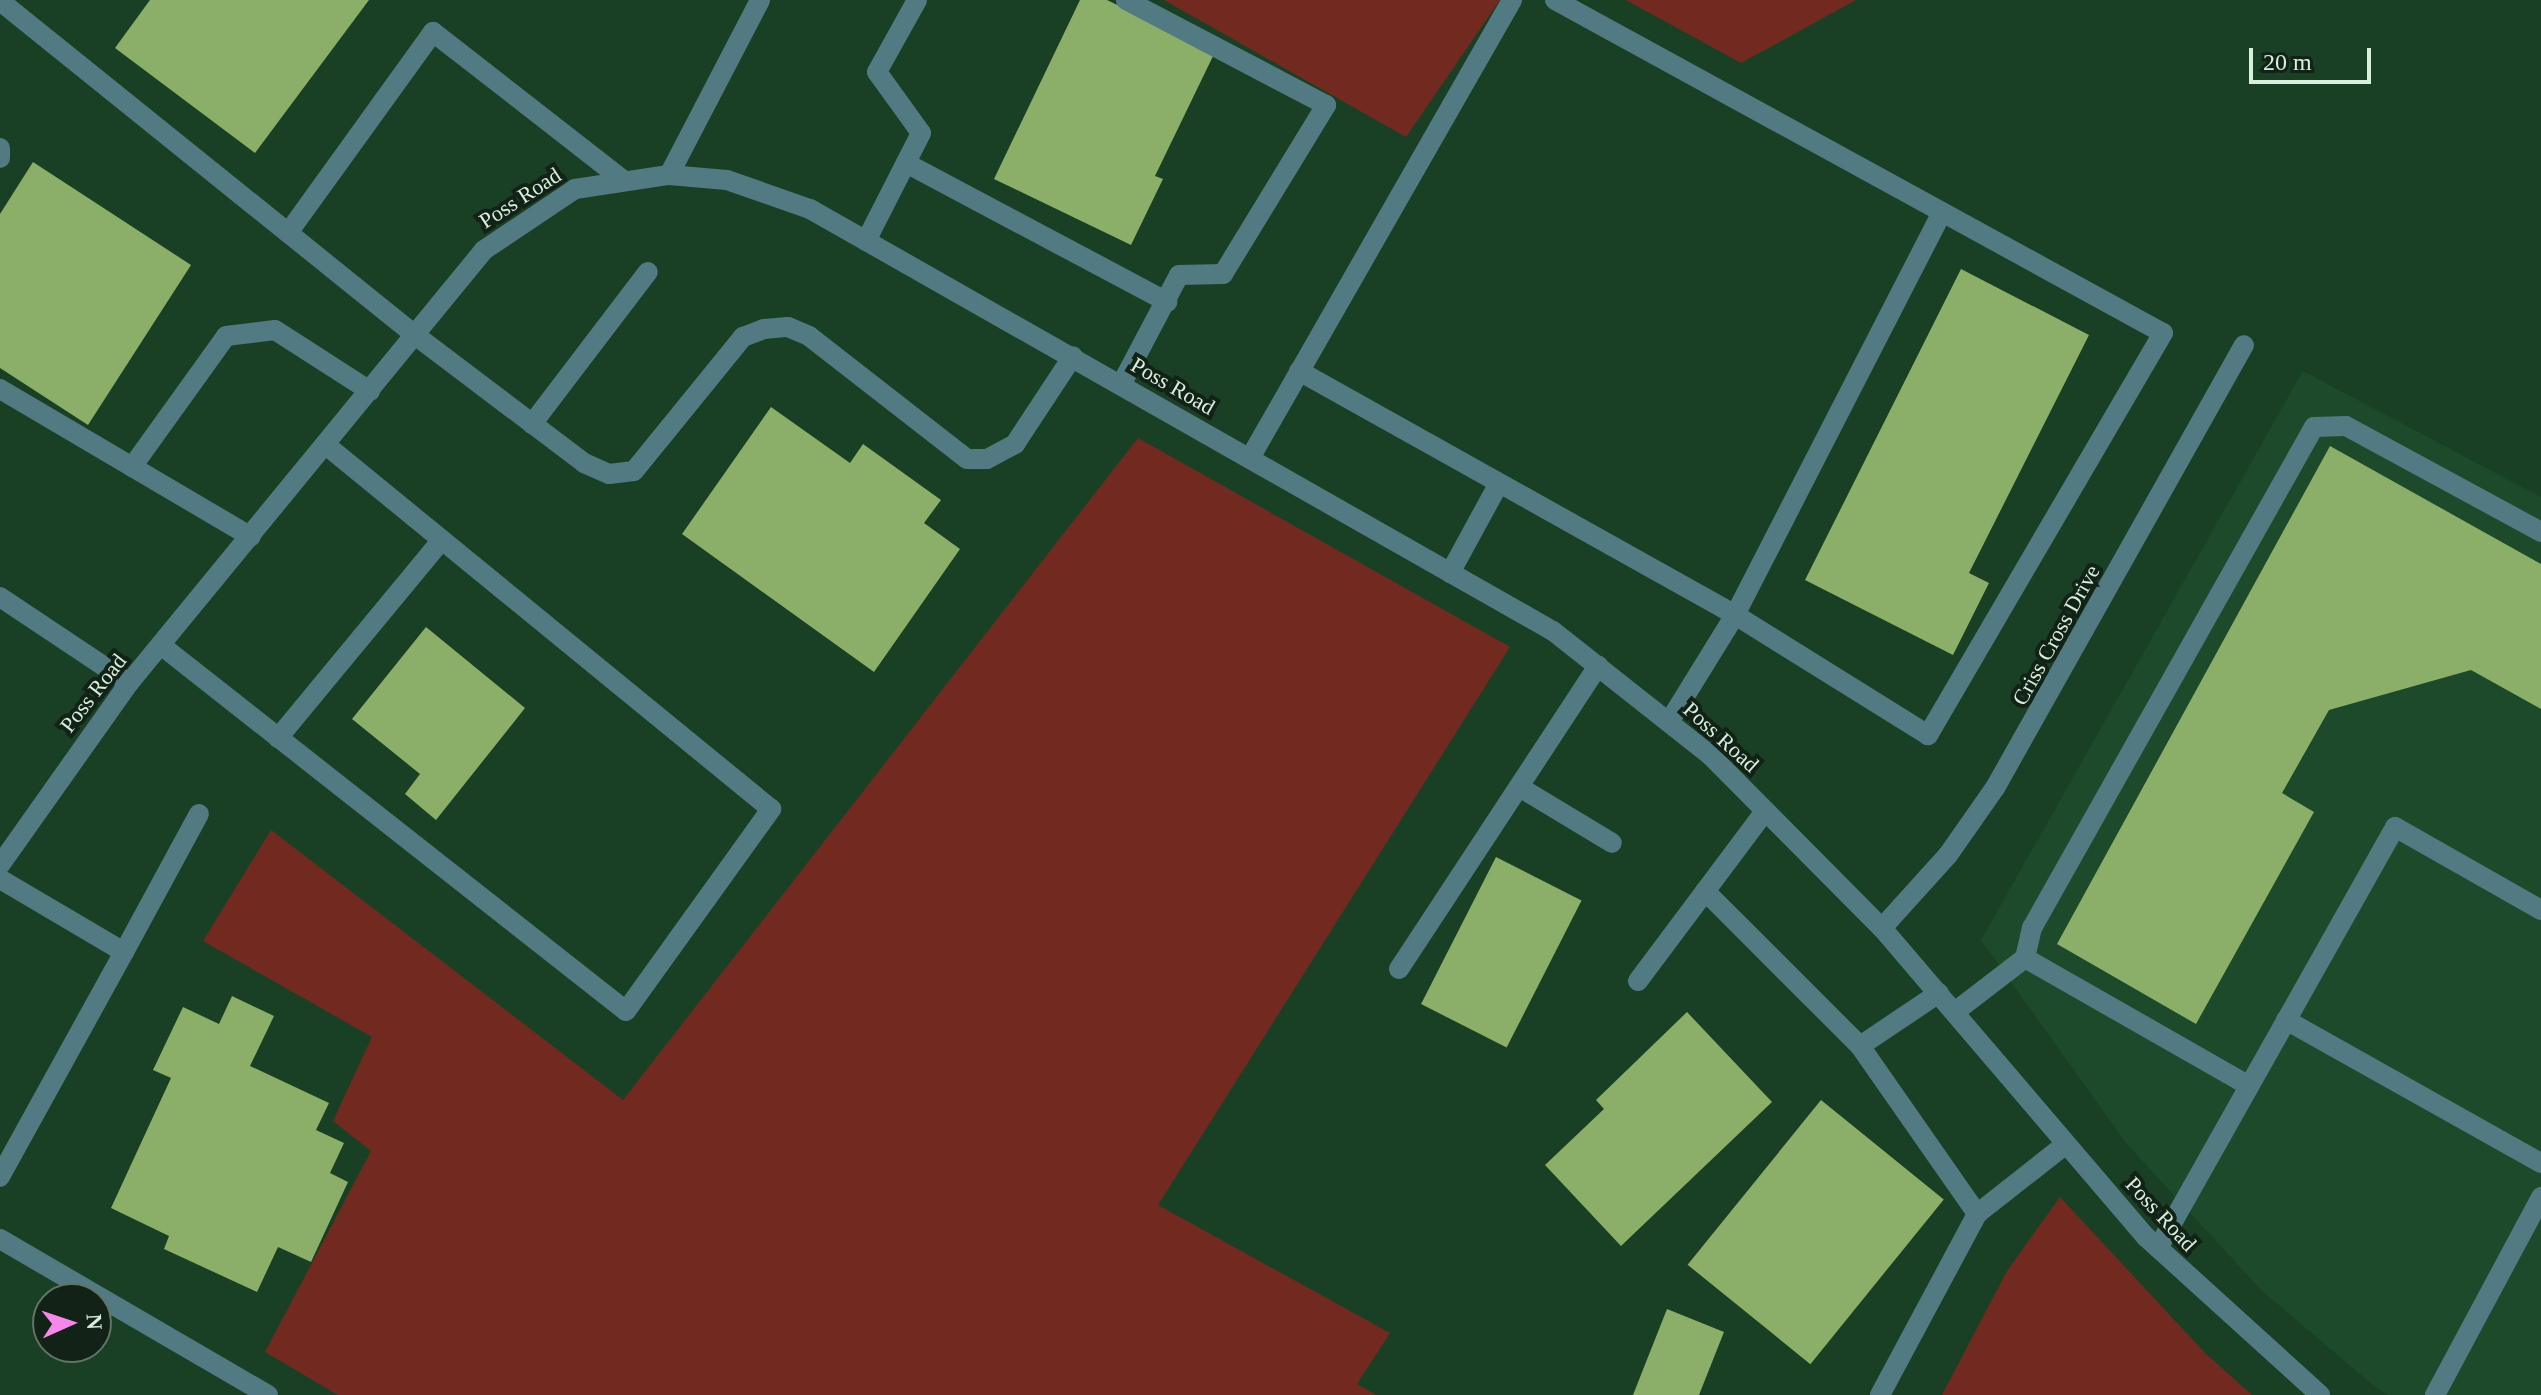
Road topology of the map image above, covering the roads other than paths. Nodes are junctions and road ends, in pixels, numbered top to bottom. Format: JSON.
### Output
{"nodes":[{"id":1,"x":917,"y":0,"type":"edge"},
{"id":2,"x":1126,"y":0,"type":"edge"},
{"id":3,"x":1512,"y":0,"type":"edge"},
{"id":4,"x":1555,"y":0,"type":"edge"},
{"id":5,"x":0,"y":1,"type":"edge"},
{"id":6,"x":758,"y":6,"type":"edge"},
{"id":7,"x":0,"y":148,"type":"edge"},
{"id":8,"x":0,"y":158,"type":"edge"},
{"id":9,"x":906,"y":163,"type":"junction"},
{"id":10,"x":669,"y":175,"type":"junction"},
{"id":11,"x":622,"y":179,"type":"junction"},
{"id":12,"x":1942,"y":212,"type":"junction"},
{"id":13,"x":288,"y":233,"type":"junction"},
{"id":14,"x":866,"y":241,"type":"junction"},
{"id":15,"x":648,"y":272,"type":"dead end"},
{"id":16,"x":1167,"y":302,"type":"junction"},
{"id":17,"x":415,"y":335,"type":"junction"},
{"id":18,"x":2244,"y":345,"type":"dead end"},
{"id":19,"x":1073,"y":356,"type":"junction"},
{"id":20,"x":1299,"y":371,"type":"junction"},
{"id":21,"x":1121,"y":385,"type":"junction"},
{"id":22,"x":0,"y":389,"type":"edge"},
{"id":23,"x":370,"y":391,"type":"junction"},
{"id":24,"x":532,"y":424,"type":"junction"},
{"id":25,"x":326,"y":445,"type":"junction"},
{"id":26,"x":1250,"y":458,"type":"junction"},
{"id":27,"x":132,"y":467,"type":"junction"},
{"id":28,"x":1499,"y":483,"type":"junction"},
{"id":29,"x":2541,"y":532,"type":"edge"},
{"id":30,"x":251,"y":537,"type":"junction"},
{"id":31,"x":442,"y":540,"type":"junction"},
{"id":32,"x":1450,"y":573,"type":"junction"},
{"id":33,"x":0,"y":597,"type":"edge"},
{"id":34,"x":1735,"y":615,"type":"junction"},
{"id":35,"x":162,"y":646,"type":"junction"},
{"id":36,"x":1598,"y":666,"type":"junction"},
{"id":37,"x":129,"y":683,"type":"junction"},
{"id":38,"x":1669,"y":722,"type":"junction"},
{"id":39,"x":278,"y":738,"type":"junction"},
{"id":40,"x":1521,"y":788,"type":"junction"},
{"id":41,"x":1765,"y":811,"type":"junction"},
{"id":42,"x":199,"y":814,"type":"dead end"},
{"id":43,"x":1612,"y":843,"type":"dead end"},
{"id":44,"x":0,"y":865,"type":"edge"},
{"id":45,"x":0,"y":879,"type":"edge"},
{"id":46,"x":1705,"y":891,"type":"junction"},
{"id":47,"x":2541,"y":910,"type":"edge"},
{"id":48,"x":1882,"y":928,"type":"junction"},
{"id":49,"x":124,"y":952,"type":"junction"},
{"id":50,"x":2025,"y":958,"type":"junction"},
{"id":51,"x":1399,"y":969,"type":"dead end"},
{"id":52,"x":1638,"y":981,"type":"dead end"},
{"id":53,"x":1939,"y":993,"type":"junction"},
{"id":54,"x":1956,"y":1011,"type":"junction"},
{"id":55,"x":2286,"y":1020,"type":"junction"},
{"id":56,"x":1860,"y":1046,"type":"junction"},
{"id":57,"x":2249,"y":1086,"type":"junction"},
{"id":58,"x":2066,"y":1144,"type":"junction"},
{"id":59,"x":2541,"y":1163,"type":"edge"},
{"id":60,"x":0,"y":1177,"type":"edge"},
{"id":61,"x":2541,"y":1197,"type":"edge"},
{"id":62,"x":1977,"y":1214,"type":"junction"},
{"id":63,"x":0,"y":1239,"type":"edge"},
{"id":64,"x":2158,"y":1248,"type":"junction"},
{"id":65,"x":268,"y":1395,"type":"edge"},
{"id":66,"x":1880,"y":1395,"type":"edge"},
{"id":67,"x":2320,"y":1395,"type":"edge"},
{"id":68,"x":2435,"y":1395,"type":"edge"}],
"edges":[{"from":1,"to":9,"type":"street"},
{"from":2,"to":16,"type":"street"},
{"from":3,"to":20,"type":"street"},
{"from":4,"to":12,"type":"street"},
{"from":5,"to":13,"type":"street"},
{"from":6,"to":10,"type":"street"},
{"from":7,"to":8,"type":"street"},
{"from":9,"to":14,"type":"street"},
{"from":9,"to":16,"type":"street"},
{"from":10,"to":11,"type":"street","name":"Poss Road"},
{"from":10,"to":14,"type":"street","name":"Poss Road"},
{"from":11,"to":13,"type":"street"},
{"from":11,"to":17,"type":"street","name":"Poss Road"},
{"from":12,"to":34,"type":"street"},
{"from":12,"to":34,"type":"street"},
{"from":13,"to":17,"type":"street"},
{"from":14,"to":19,"type":"street","name":"Poss Road"},
{"from":15,"to":24,"type":"street"},
{"from":16,"to":21,"type":"street"},
{"from":17,"to":23,"type":"street","name":"Poss Road"},
{"from":17,"to":24,"type":"street"},
{"from":18,"to":48,"type":"street","name":"Criss Cross Drive"},
{"from":19,"to":21,"type":"street","name":"Poss Road"},
{"from":19,"to":24,"type":"street"},
{"from":20,"to":26,"type":"street"},
{"from":20,"to":28,"type":"street"},
{"from":21,"to":26,"type":"street","name":"Poss Road"},
{"from":22,"to":27,"type":"street"},
{"from":23,"to":25,"type":"street","name":"Poss Road"},
{"from":23,"to":27,"type":"street"},
{"from":25,"to":30,"type":"street","name":"Poss Road"},
{"from":25,"to":31,"type":"street"},
{"from":26,"to":32,"type":"street","name":"Poss Road"},
{"from":27,"to":30,"type":"street"},
{"from":28,"to":32,"type":"street"},
{"from":28,"to":34,"type":"street"},
{"from":29,"to":50,"type":"street"},
{"from":30,"to":35,"type":"street","name":"Poss Road"},
{"from":31,"to":39,"type":"street"},
{"from":31,"to":39,"type":"street"},
{"from":32,"to":36,"type":"street","name":"Poss Road"},
{"from":33,"to":37,"type":"street"},
{"from":34,"to":38,"type":"street"},
{"from":35,"to":37,"type":"street","name":"Poss Road"},
{"from":35,"to":39,"type":"street"},
{"from":36,"to":38,"type":"street","name":"Poss Road"},
{"from":36,"to":40,"type":"street"},
{"from":37,"to":44,"type":"street","name":"Poss Road"},
{"from":38,"to":41,"type":"street","name":"Poss Road"},
{"from":40,"to":43,"type":"street"},
{"from":40,"to":51,"type":"street"},
{"from":41,"to":46,"type":"street"},
{"from":41,"to":48,"type":"street","name":"Poss Road"},
{"from":42,"to":49,"type":"street"},
{"from":45,"to":49,"type":"street"},
{"from":46,"to":52,"type":"street"},
{"from":46,"to":56,"type":"street"},
{"from":47,"to":55,"type":"street"},
{"from":48,"to":53,"type":"street","name":"Poss Road"},
{"from":49,"to":60,"type":"street"},
{"from":50,"to":54,"type":"street"},
{"from":50,"to":57,"type":"street"},
{"from":53,"to":54,"type":"street","name":"Poss Road"},
{"from":53,"to":56,"type":"street"},
{"from":54,"to":58,"type":"street","name":"Poss Road"},
{"from":55,"to":57,"type":"street"},
{"from":55,"to":59,"type":"street"},
{"from":56,"to":62,"type":"street"},
{"from":57,"to":64,"type":"street"},
{"from":58,"to":62,"type":"street"},
{"from":58,"to":64,"type":"street","name":"Poss Road"},
{"from":61,"to":68,"type":"street"},
{"from":62,"to":66,"type":"street"},
{"from":63,"to":65,"type":"street"},
{"from":64,"to":67,"type":"street","name":"Poss Road"}]}
